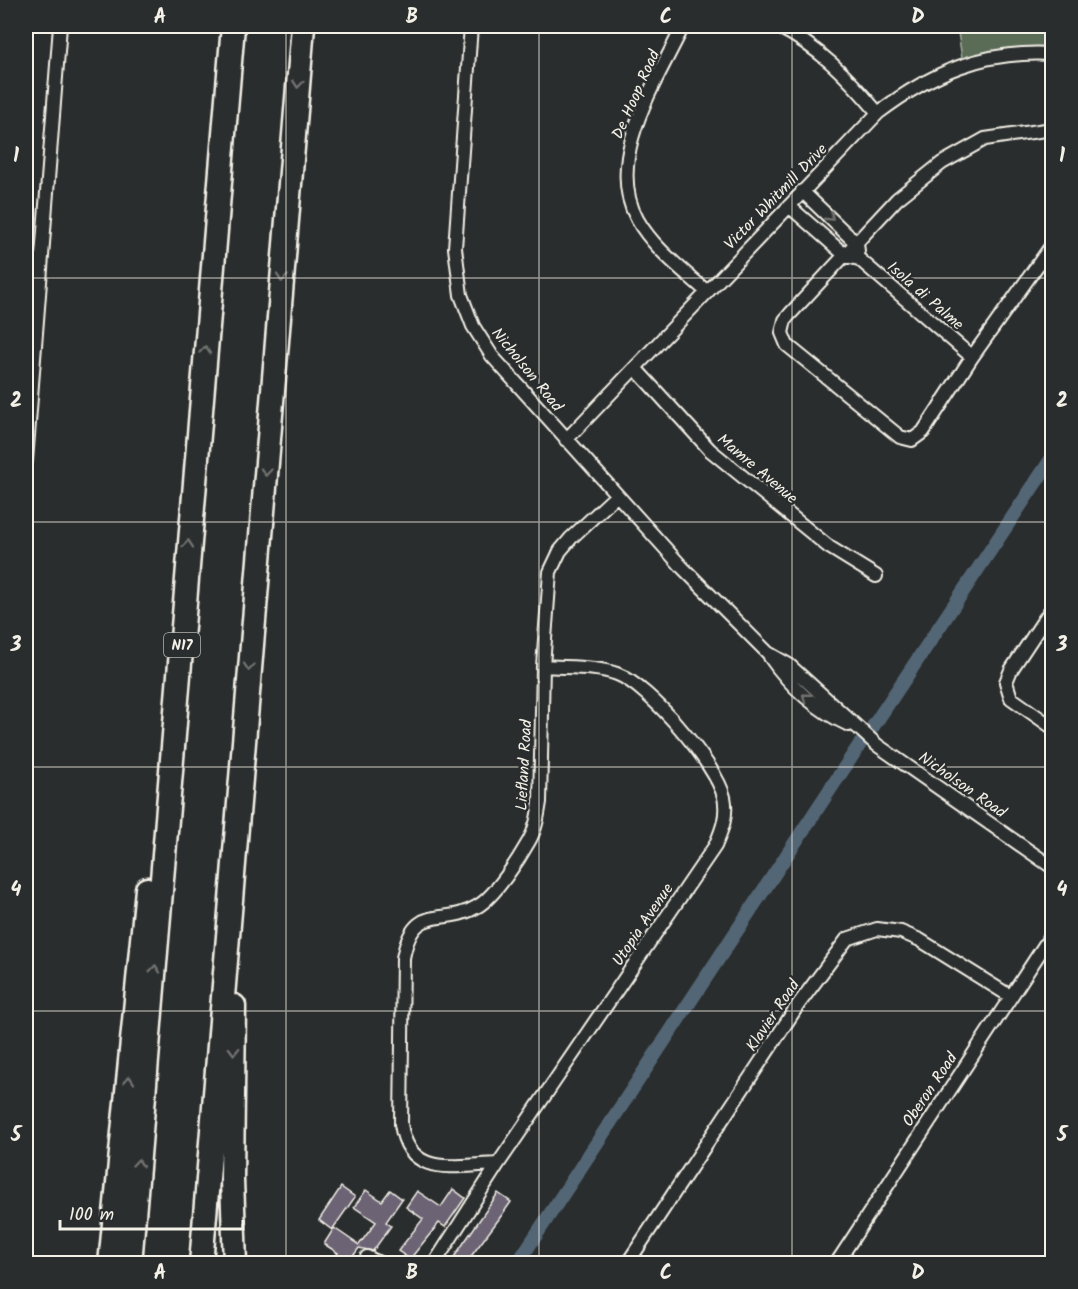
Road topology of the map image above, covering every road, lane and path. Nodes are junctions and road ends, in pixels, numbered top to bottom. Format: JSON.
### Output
{"nodes":[{"id":1,"x":60,"y":26,"type":"edge"},
{"id":2,"x":232,"y":26,"type":"edge"},
{"id":3,"x":303,"y":26,"type":"edge"},
{"id":4,"x":471,"y":26,"type":"edge"},
{"id":5,"x":683,"y":26,"type":"edge"},
{"id":6,"x":777,"y":26,"type":"edge"},
{"id":7,"x":1053,"y":54,"type":"edge"},
{"id":8,"x":878,"y":113,"type":"junction"},
{"id":9,"x":1053,"y":129,"type":"edge"},
{"id":10,"x":802,"y":190,"type":"junction"},
{"id":11,"x":789,"y":206,"type":"junction"},
{"id":12,"x":857,"y":244,"type":"junction"},
{"id":13,"x":1053,"y":245,"type":"edge"},
{"id":14,"x":846,"y":256,"type":"junction"},
{"id":15,"x":859,"y":259,"type":"junction"},
{"id":16,"x":26,"y":275,"type":"edge"},
{"id":17,"x":40,"y":276,"type":"junction"},
{"id":18,"x":707,"y":292,"type":"junction"},
{"id":19,"x":972,"y":357,"type":"junction"},
{"id":20,"x":635,"y":368,"type":"junction"},
{"id":21,"x":566,"y":440,"type":"junction"},
{"id":22,"x":26,"y":461,"type":"edge"},
{"id":23,"x":617,"y":495,"type":"junction"},
{"id":24,"x":876,"y":576,"type":"dead end"},
{"id":25,"x":185,"y":584,"type":"junction"},
{"id":26,"x":1053,"y":608,"type":"edge"},
{"id":27,"x":543,"y":666,"type":"junction"},
{"id":28,"x":1053,"y":727,"type":"edge"},
{"id":29,"x":236,"y":825,"type":"junction"},
{"id":30,"x":1053,"y":867,"type":"edge"},
{"id":31,"x":1053,"y":934,"type":"edge"},
{"id":32,"x":1010,"y":996,"type":"junction"},
{"id":33,"x":498,"y":1164,"type":"junction"},
{"id":34,"x":367,"y":1257,"type":"dead end"},
{"id":35,"x":110,"y":1263,"type":"edge"},
{"id":36,"x":130,"y":1263,"type":"edge"},
{"id":37,"x":201,"y":1263,"type":"edge"},
{"id":38,"x":235,"y":1263,"type":"edge"},
{"id":39,"x":381,"y":1263,"type":"edge"},
{"id":40,"x":434,"y":1263,"type":"edge"},
{"id":41,"x":627,"y":1263,"type":"edge"},
{"id":42,"x":836,"y":1263,"type":"edge"}],
"edges":[{"from":1,"to":17,"type":"street"},
{"from":25,"to":2,"type":"highway","number":"N17","one_way":true},
{"from":3,"to":29,"type":"highway","one_way":true},
{"from":4,"to":21,"type":"street","name":"Nicholson Road"},
{"from":5,"to":18,"type":"street","name":"De Hoop Road"},
{"from":6,"to":8,"type":"street"},
{"from":7,"to":8,"type":"street","name":"Victor Whitmill Drive"},
{"from":8,"to":10,"type":"street","name":"Victor Whitmill Drive"},
{"from":9,"to":12,"type":"street"},
{"from":10,"to":11,"type":"street","name":"Victor Whitmill Drive"},
{"from":10,"to":12,"type":"street","one_way":true},
{"from":11,"to":14,"type":"street","name":"Isola di Palme"},
{"from":11,"to":18,"type":"street","name":"Victor Whitmill Drive"},
{"from":12,"to":14,"type":"street"},
{"from":12,"to":15,"type":"street"},
{"from":13,"to":19,"type":"street"},
{"from":14,"to":15,"type":"street","name":"Isola di Palme"},
{"from":14,"to":19,"type":"street"},
{"from":15,"to":19,"type":"street","name":"Isola di Palme"},
{"from":16,"to":17,"type":"street"},
{"from":17,"to":22,"type":"street"},
{"from":18,"to":20,"type":"street","name":"Victor Whitmill Drive"},
{"from":20,"to":21,"type":"street","name":"Victor Whitmill Drive"},
{"from":20,"to":24,"type":"street","name":"Mamre Avenue"},
{"from":21,"to":23,"type":"street","name":"Nicholson Road"},
{"from":23,"to":27,"type":"street","name":"Liefland Road"},
{"from":23,"to":30,"type":"street","name":"Nicholson Road"},
{"from":35,"to":25,"type":"highway","one_way":true},
{"from":36,"to":25,"type":"highway","number":"N17","one_way":true},
{"from":26,"to":28,"type":"street"},
{"from":27,"to":33,"type":"street","name":"Liefland Road"},
{"from":27,"to":33,"type":"street","name":"Utopia Avenue"},
{"from":29,"to":37,"type":"highway"},
{"from":29,"to":38,"type":"highway","one_way":true},
{"from":31,"to":32,"type":"street","name":"Oberon Road"},
{"from":32,"to":41,"type":"street","name":"Klavier Road"},
{"from":32,"to":42,"type":"street","name":"Oberon Road"},
{"from":33,"to":40,"type":"street","name":"Utopia Avenue"},
{"from":34,"to":39,"type":"street"}]}
